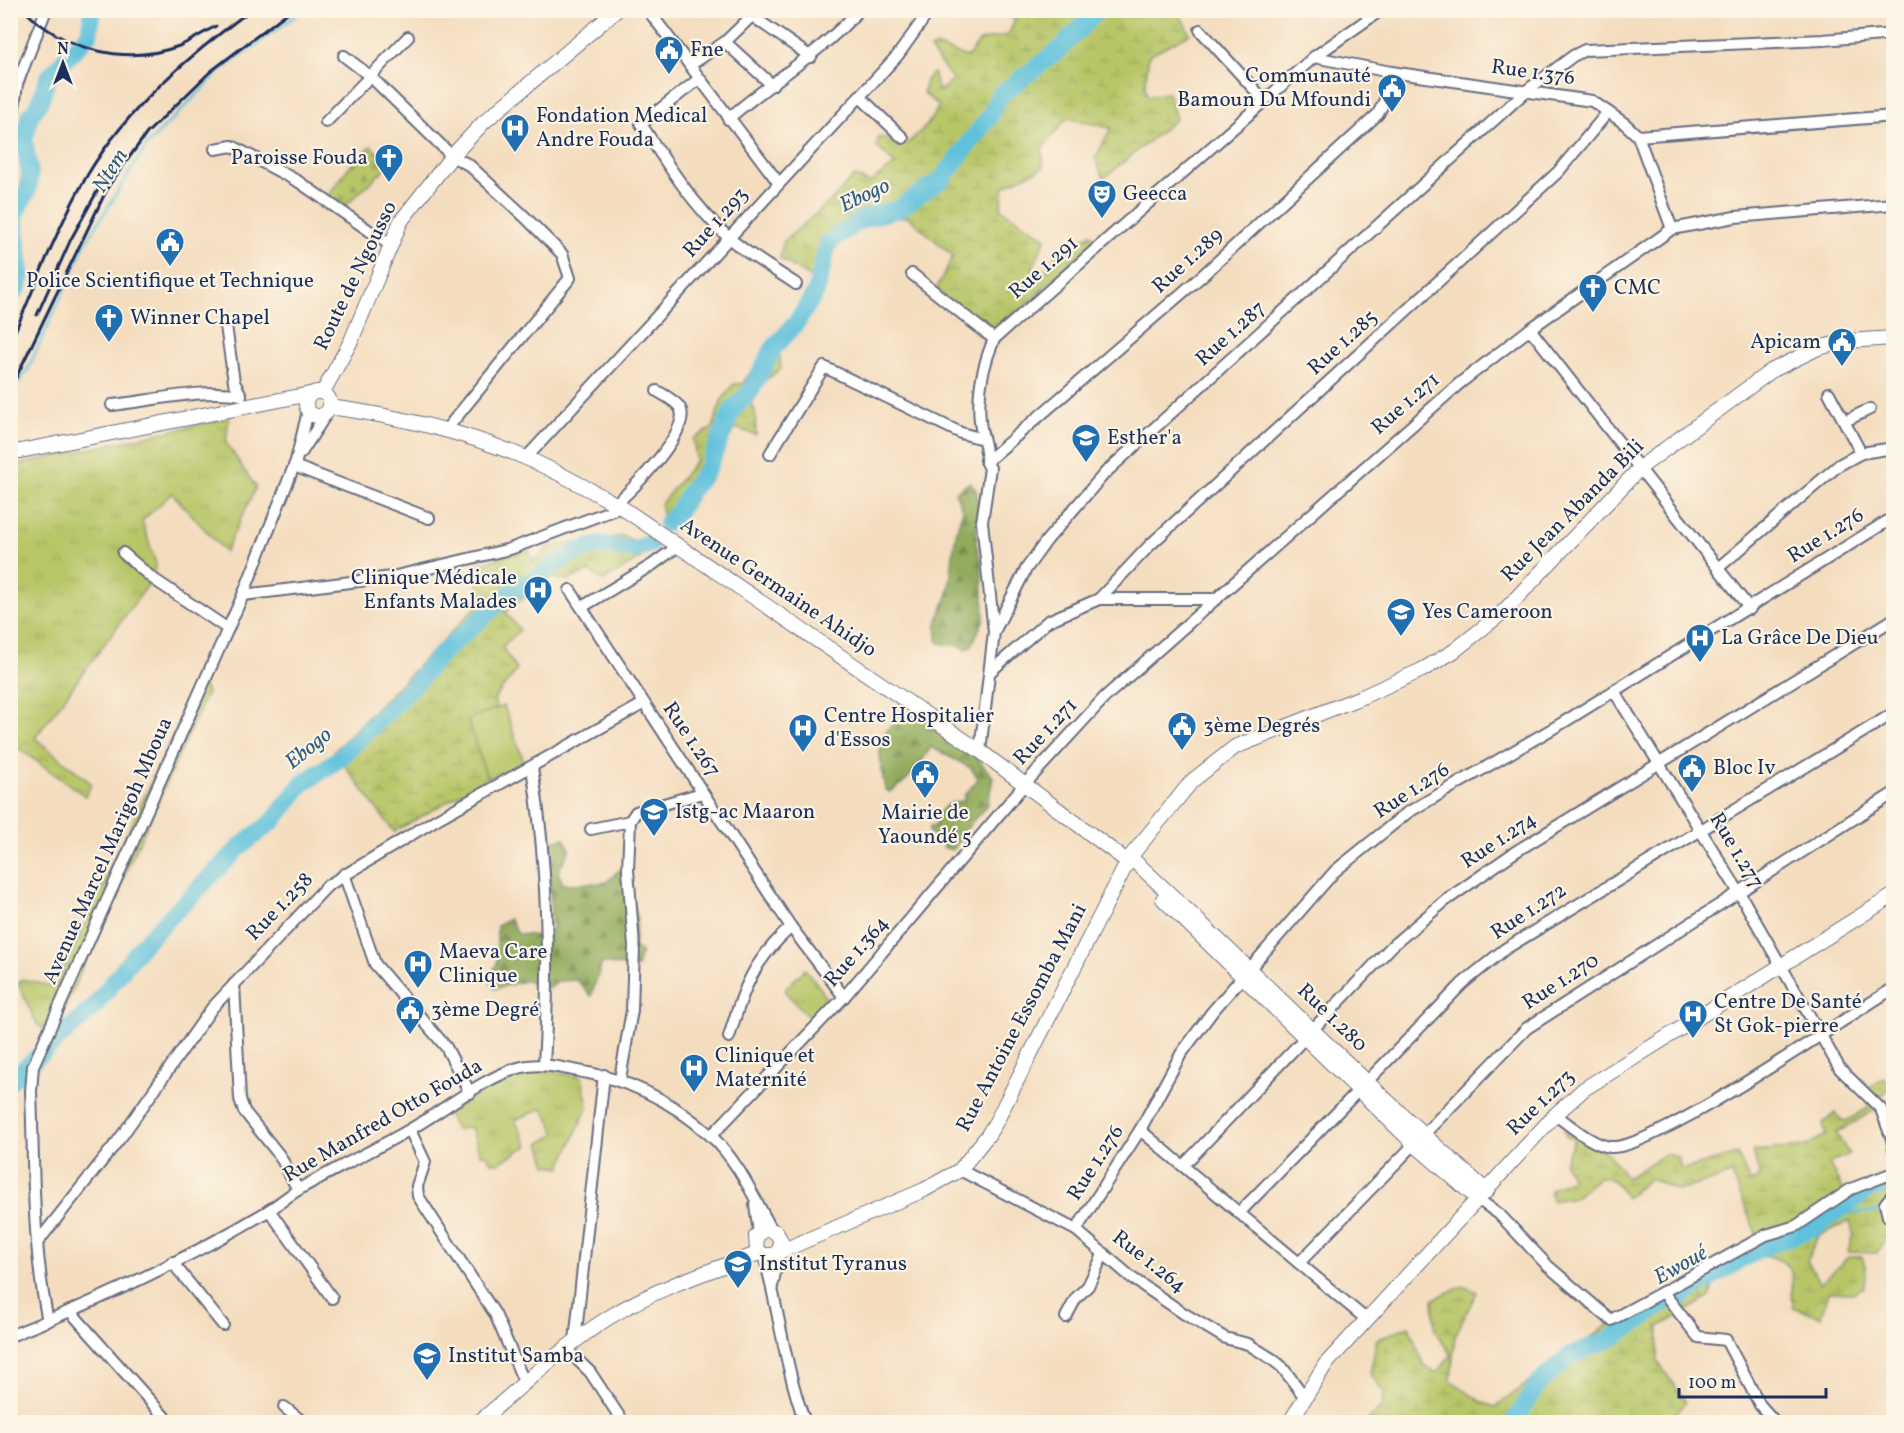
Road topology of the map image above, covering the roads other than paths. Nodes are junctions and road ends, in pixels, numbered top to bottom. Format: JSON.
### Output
{"nodes":[{"id":1,"x":46,"y":10,"type":"edge"},
{"id":2,"x":617,"y":10,"type":"edge"},
{"id":3,"x":648,"y":10,"type":"edge"},
{"id":4,"x":859,"y":10,"type":"edge"},
{"id":5,"x":930,"y":10,"type":"edge"},
{"id":6,"x":1381,"y":10,"type":"edge"},
{"id":7,"x":755,"y":13,"type":"edge"},
{"id":8,"x":1200,"y":30,"type":"dead end"},
{"id":9,"x":1893,"y":34,"type":"edge"},
{"id":10,"x":408,"y":38,"type":"dead end"},
{"id":11,"x":726,"y":42,"type":"junction"},
{"id":12,"x":344,"y":57,"type":"dead end"},
{"id":13,"x":812,"y":57,"type":"junction"},
{"id":14,"x":1314,"y":57,"type":"junction"},
{"id":15,"x":690,"y":65,"type":"junction"},
{"id":16,"x":1391,"y":72,"type":"junction"},
{"id":17,"x":370,"y":76,"type":"junction"},
{"id":18,"x":699,"y":79,"type":"junction"},
{"id":19,"x":772,"y":85,"type":"junction"},
{"id":20,"x":1526,"y":92,"type":"junction"},
{"id":21,"x":859,"y":96,"type":"junction"},
{"id":22,"x":1264,"y":100,"type":"junction"},
{"id":23,"x":1608,"y":112,"type":"junction"},
{"id":24,"x":1893,"y":116,"type":"edge"},
{"id":25,"x":728,"y":119,"type":"junction"},
{"id":26,"x":326,"y":122,"type":"dead end"},
{"id":27,"x":1638,"y":136,"type":"junction"},
{"id":28,"x":10,"y":138,"type":"edge"},
{"id":29,"x":903,"y":138,"type":"dead end"},
{"id":30,"x":215,"y":149,"type":"dead end"},
{"id":31,"x":452,"y":156,"type":"junction"},
{"id":32,"x":778,"y":182,"type":"junction"},
{"id":33,"x":1893,"y":204,"type":"edge"},
{"id":34,"x":1672,"y":229,"type":"junction"},
{"id":35,"x":730,"y":239,"type":"junction"},
{"id":36,"x":390,"y":245,"type":"junction"},
{"id":37,"x":912,"y":274,"type":"dead end"},
{"id":38,"x":796,"y":284,"type":"dead end"},
{"id":39,"x":226,"y":326,"type":"dead end"},
{"id":40,"x":1530,"y":329,"type":"junction"},
{"id":41,"x":1893,"y":338,"type":"edge"},
{"id":42,"x":994,"y":339,"type":"junction"},
{"id":43,"x":657,"y":391,"type":"dead end"},
{"id":44,"x":1830,"y":393,"type":"dead end"},
{"id":45,"x":319,"y":403,"type":"junction"},
{"id":46,"x":112,"y":405,"type":"dead end"},
{"id":47,"x":1870,"y":408,"type":"dead end"},
{"id":48,"x":1845,"y":421,"type":"junction"},
{"id":49,"x":445,"y":431,"type":"junction"},
{"id":50,"x":983,"y":439,"type":"junction"},
{"id":51,"x":1893,"y":448,"type":"edge"},
{"id":52,"x":10,"y":453,"type":"edge"},
{"id":53,"x":1861,"y":453,"type":"junction"},
{"id":54,"x":770,"y":454,"type":"dead end"},
{"id":55,"x":526,"y":458,"type":"junction"},
{"id":56,"x":986,"y":462,"type":"junction"},
{"id":57,"x":295,"y":463,"type":"junction"},
{"id":58,"x":1641,"y":467,"type":"junction"},
{"id":59,"x":618,"y":506,"type":"junction"},
{"id":60,"x":1893,"y":517,"type":"edge"},
{"id":61,"x":429,"y":518,"type":"dead end"},
{"id":62,"x":678,"y":546,"type":"junction"},
{"id":63,"x":123,"y":553,"type":"dead end"},
{"id":64,"x":1718,"y":568,"type":"junction"},
{"id":65,"x":570,"y":590,"type":"dead end"},
{"id":66,"x":243,"y":595,"type":"junction"},
{"id":67,"x":1099,"y":599,"type":"junction"},
{"id":68,"x":1217,"y":599,"type":"junction"},
{"id":69,"x":582,"y":607,"type":"junction"},
{"id":70,"x":1750,"y":609,"type":"junction"},
{"id":71,"x":1893,"y":619,"type":"edge"},
{"id":72,"x":228,"y":630,"type":"junction"},
{"id":73,"x":994,"y":632,"type":"junction"},
{"id":74,"x":991,"y":671,"type":"junction"},
{"id":75,"x":1614,"y":691,"type":"junction"},
{"id":76,"x":643,"y":704,"type":"junction"},
{"id":77,"x":1893,"y":713,"type":"edge"},
{"id":78,"x":980,"y":751,"type":"junction"},
{"id":79,"x":1660,"y":763,"type":"junction"},
{"id":80,"x":532,"y":768,"type":"junction"},
{"id":81,"x":1024,"y":785,"type":"junction"},
{"id":82,"x":702,"y":793,"type":"junction"},
{"id":83,"x":1893,"y":794,"type":"edge"},
{"id":84,"x":630,"y":821,"type":"junction"},
{"id":85,"x":591,"y":829,"type":"dead end"},
{"id":86,"x":1700,"y":830,"type":"junction"},
{"id":87,"x":1128,"y":861,"type":"junction"},
{"id":88,"x":344,"y":874,"type":"junction"},
{"id":89,"x":1740,"y":894,"type":"junction"},
{"id":90,"x":1893,"y":895,"type":"edge"},
{"id":91,"x":791,"y":927,"type":"junction"},
{"id":92,"x":1782,"y":966,"type":"junction"},
{"id":93,"x":1246,"y":972,"type":"junction"},
{"id":94,"x":234,"y":984,"type":"junction"},
{"id":95,"x":1893,"y":988,"type":"edge"},
{"id":96,"x":844,"y":998,"type":"junction"},
{"id":97,"x":1820,"y":1033,"type":"junction"},
{"id":98,"x":1309,"y":1034,"type":"junction"},
{"id":99,"x":729,"y":1037,"type":"dead end"},
{"id":100,"x":544,"y":1065,"type":"junction"},
{"id":101,"x":604,"y":1075,"type":"junction"},
{"id":102,"x":620,"y":1079,"type":"junction"},
{"id":103,"x":1363,"y":1085,"type":"junction"},
{"id":104,"x":470,"y":1093,"type":"junction"},
{"id":105,"x":1555,"y":1115,"type":"junction"},
{"id":106,"x":410,"y":1130,"type":"junction"},
{"id":107,"x":1140,"y":1130,"type":"junction"},
{"id":108,"x":711,"y":1136,"type":"junction"},
{"id":109,"x":1418,"y":1139,"type":"junction"},
{"id":110,"x":1893,"y":1150,"type":"edge"},
{"id":111,"x":1893,"y":1163,"type":"edge"},
{"id":112,"x":1182,"y":1166,"type":"junction"},
{"id":113,"x":960,"y":1170,"type":"junction"},
{"id":114,"x":1893,"y":1174,"type":"edge"},
{"id":115,"x":298,"y":1190,"type":"junction"},
{"id":116,"x":1893,"y":1193,"type":"edge"},
{"id":117,"x":1483,"y":1196,"type":"junction"},
{"id":118,"x":269,"y":1210,"type":"junction"},
{"id":119,"x":1239,"y":1213,"type":"junction"},
{"id":120,"x":1891,"y":1216,"type":"edge"},
{"id":121,"x":1076,"y":1230,"type":"junction"},
{"id":122,"x":815,"y":1236,"type":"junction"},
{"id":123,"x":764,"y":1241,"type":"junction"},
{"id":124,"x":37,"y":1243,"type":"junction"},
{"id":125,"x":779,"y":1250,"type":"junction"},
{"id":126,"x":1104,"y":1253,"type":"junction"},
{"id":127,"x":172,"y":1262,"type":"junction"},
{"id":128,"x":1299,"y":1263,"type":"junction"},
{"id":129,"x":772,"y":1286,"type":"junction"},
{"id":130,"x":1664,"y":1293,"type":"junction"},
{"id":131,"x":332,"y":1298,"type":"dead end"},
{"id":132,"x":70,"y":1311,"type":"junction"},
{"id":133,"x":1066,"y":1317,"type":"dead end"},
{"id":134,"x":1367,"y":1320,"type":"junction"},
{"id":135,"x":48,"y":1321,"type":"junction"},
{"id":136,"x":223,"y":1325,"type":"dead end"},
{"id":137,"x":10,"y":1336,"type":"edge"},
{"id":138,"x":571,"y":1345,"type":"junction"},
{"id":139,"x":525,"y":1384,"type":"junction"},
{"id":140,"x":1304,"y":1396,"type":"junction"},
{"id":141,"x":284,"y":1407,"type":"dead end"},
{"id":142,"x":169,"y":1422,"type":"edge"},
{"id":143,"x":303,"y":1422,"type":"edge"},
{"id":144,"x":479,"y":1422,"type":"edge"},
{"id":145,"x":623,"y":1422,"type":"edge"},
{"id":146,"x":805,"y":1422,"type":"edge"},
{"id":147,"x":1290,"y":1422,"type":"edge"},
{"id":148,"x":1775,"y":1422,"type":"edge"}],
"edges":[{"from":1,"to":28,"type":"street"},
{"from":2,"to":31,"type":"main road","name":"Route de Ngousso"},
{"from":3,"to":15,"type":"street"},
{"from":4,"to":13,"type":"street"},
{"from":5,"to":21,"type":"street","name":"Rue 1.293"},
{"from":6,"to":14,"type":"street","name":"Rue 1.291"},
{"from":7,"to":11,"type":"street"},
{"from":7,"to":13,"type":"street"},
{"from":8,"to":22,"type":"street"},
{"from":9,"to":20,"type":"street","name":"Rue 1.287"},
{"from":10,"to":17,"type":"street"},
{"from":11,"to":15,"type":"street"},
{"from":11,"to":19,"type":"street"},
{"from":12,"to":17,"type":"street"},
{"from":13,"to":19,"type":"street"},
{"from":14,"to":16,"type":"street","name":"Rue 1.376"},
{"from":14,"to":22,"type":"street","name":"Rue 1.291"},
{"from":15,"to":18,"type":"street"},
{"from":16,"to":20,"type":"street","name":"Rue 1.376"},
{"from":16,"to":56,"type":"street","name":"Rue 1.289"},
{"from":17,"to":26,"type":"street"},
{"from":17,"to":31,"type":"street"},
{"from":18,"to":25,"type":"street"},
{"from":18,"to":35,"type":"street"},
{"from":19,"to":25,"type":"street"},
{"from":20,"to":23,"type":"street","name":"Rue 1.376"},
{"from":20,"to":73,"type":"street","name":"Rue 1.287"},
{"from":21,"to":29,"type":"street"},
{"from":21,"to":32,"type":"street","name":"Rue 1.293"},
{"from":22,"to":42,"type":"street","name":"Rue 1.291"},
{"from":23,"to":27,"type":"street","name":"Rue 1.376"},
{"from":23,"to":67,"type":"street","name":"Rue 1.285"},
{"from":24,"to":27,"type":"street"},
{"from":25,"to":32,"type":"street"},
{"from":27,"to":34,"type":"street"},
{"from":30,"to":36,"type":"street"},
{"from":31,"to":36,"type":"main road","name":"Route de Ngousso"},
{"from":31,"to":49,"type":"street"},
{"from":32,"to":35,"type":"street","name":"Rue 1.293"},
{"from":33,"to":34,"type":"street","name":"Rue 1.271"},
{"from":34,"to":40,"type":"street","name":"Rue 1.271"},
{"from":35,"to":38,"type":"street"},
{"from":35,"to":55,"type":"street","name":"Rue 1.293"},
{"from":36,"to":45,"type":"main road","name":"Route de Ngousso"},
{"from":37,"to":42,"type":"street"},
{"from":39,"to":46,"type":"street"},
{"from":40,"to":58,"type":"street"},
{"from":40,"to":68,"type":"street","name":"Rue 1.271"},
{"from":41,"to":58,"type":"main road","name":"Rue Jean Abanda Bili"},
{"from":42,"to":50,"type":"street"},
{"from":43,"to":59,"type":"street"},
{"from":44,"to":48,"type":"street"},
{"from":45,"to":49,"type":"main road","name":"Avenue Germaine Ahidjo"},
{"from":45,"to":52,"type":"main road"},
{"from":45,"to":57,"type":"street","name":"Avenue Marcel Marigoh Mboua"},
{"from":45,"to":57,"type":"street"},
{"from":47,"to":48,"type":"street"},
{"from":48,"to":53,"type":"street"},
{"from":49,"to":55,"type":"main road","name":"Avenue Germaine Ahidjo"},
{"from":50,"to":54,"type":"street"},
{"from":50,"to":56,"type":"street"},
{"from":51,"to":53,"type":"street"},
{"from":53,"to":64,"type":"street"},
{"from":55,"to":59,"type":"main road","name":"Avenue Germaine Ahidjo"},
{"from":56,"to":73,"type":"street"},
{"from":57,"to":61,"type":"street"},
{"from":57,"to":66,"type":"street","name":"Avenue Marcel Marigoh Mboua"},
{"from":58,"to":64,"type":"street"},
{"from":58,"to":87,"type":"main road","name":"Rue Jean Abanda Bili"},
{"from":59,"to":62,"type":"main road","name":"Avenue Germaine Ahidjo"},
{"from":59,"to":66,"type":"street"},
{"from":60,"to":70,"type":"street","name":"Rue 1.276"},
{"from":62,"to":69,"type":"street"},
{"from":62,"to":78,"type":"main road","name":"Avenue Germaine Ahidjo"},
{"from":63,"to":72,"type":"street"},
{"from":64,"to":70,"type":"street"},
{"from":65,"to":69,"type":"street","name":"Rue 1.267"},
{"from":66,"to":72,"type":"street","name":"Avenue Marcel Marigoh Mboua"},
{"from":67,"to":68,"type":"street"},
{"from":67,"to":74,"type":"street"},
{"from":68,"to":81,"type":"street","name":"Rue 1.271"},
{"from":69,"to":76,"type":"street","name":"Rue 1.267"},
{"from":70,"to":75,"type":"street","name":"Rue 1.276"},
{"from":71,"to":79,"type":"street","name":"Rue 1.274"},
{"from":72,"to":124,"type":"street","name":"Avenue Marcel Marigoh Mboua"},
{"from":73,"to":74,"type":"street"},
{"from":74,"to":78,"type":"street"},
{"from":75,"to":79,"type":"street","name":"Rue 1.277"},
{"from":75,"to":93,"type":"street","name":"Rue 1.276"},
{"from":76,"to":80,"type":"street","name":"Rue 1.258"},
{"from":76,"to":82,"type":"street","name":"Rue 1.267"},
{"from":77,"to":86,"type":"street","name":"Rue 1.272"},
{"from":78,"to":81,"type":"main road","name":"Avenue Germaine Ahidjo"},
{"from":79,"to":86,"type":"street","name":"Rue 1.277"},
{"from":79,"to":98,"type":"street","name":"Rue 1.274"},
{"from":80,"to":88,"type":"street","name":"Rue 1.258"},
{"from":80,"to":100,"type":"street"},
{"from":81,"to":87,"type":"main road","name":"Avenue Germaine Ahidjo"},
{"from":81,"to":96,"type":"street","name":"Rue 1.364"},
{"from":82,"to":84,"type":"street"},
{"from":82,"to":91,"type":"street","name":"Rue 1.267"},
{"from":83,"to":89,"type":"street","name":"Rue 1.270"},
{"from":84,"to":85,"type":"street"},
{"from":84,"to":102,"type":"street"},
{"from":86,"to":89,"type":"street","name":"Rue 1.277"},
{"from":86,"to":103,"type":"street","name":"Rue 1.272"},
{"from":87,"to":93,"type":"main road","name":"Rue 1.280"},
{"from":87,"to":113,"type":"main road","name":"Rue Antoine Essomba Mani"},
{"from":88,"to":94,"type":"street","name":"Rue 1.258"},
{"from":88,"to":104,"type":"street"},
{"from":89,"to":92,"type":"street","name":"Rue 1.277"},
{"from":89,"to":109,"type":"street","name":"Rue 1.270"},
{"from":90,"to":92,"type":"main road","name":"Rue 1.273"},
{"from":91,"to":96,"type":"street","name":"Rue 1.267"},
{"from":91,"to":99,"type":"street"},
{"from":92,"to":97,"type":"street","name":"Rue 1.277"},
{"from":92,"to":105,"type":"main road","name":"Rue 1.273"},
{"from":93,"to":98,"type":"main road","name":"Rue 1.280"},
{"from":93,"to":107,"type":"street","name":"Rue 1.276"},
{"from":94,"to":115,"type":"street"},
{"from":94,"to":124,"type":"street","name":"Rue 1.258"},
{"from":95,"to":97,"type":"street"},
{"from":96,"to":108,"type":"street","name":"Rue 1.364"},
{"from":97,"to":105,"type":"street"},
{"from":97,"to":110,"type":"street","name":"Rue 1.277"},
{"from":98,"to":103,"type":"main road","name":"Rue 1.280"},
{"from":98,"to":112,"type":"street","name":"Rue 1.274"},
{"from":100,"to":101,"type":"street","name":"Rue Manfred Otto Fouda"},
{"from":100,"to":104,"type":"street","name":"Rue Manfred Otto Fouda"},
{"from":101,"to":102,"type":"street","name":"Rue Manfred Otto Fouda"},
{"from":101,"to":138,"type":"street"},
{"from":102,"to":108,"type":"street","name":"Rue Manfred Otto Fouda"},
{"from":103,"to":109,"type":"main road","name":"Rue 1.280"},
{"from":103,"to":119,"type":"street","name":"Rue 1.272"},
{"from":104,"to":106,"type":"street","name":"Rue Manfred Otto Fouda"},
{"from":105,"to":117,"type":"main road","name":"Rue 1.273"},
{"from":106,"to":115,"type":"street","name":"Rue Manfred Otto Fouda"},
{"from":106,"to":139,"type":"street"},
{"from":107,"to":112,"type":"street"},
{"from":107,"to":121,"type":"street","name":"Rue 1.276"},
{"from":108,"to":123,"type":"street","name":"Rue Manfred Otto Fouda"},
{"from":109,"to":117,"type":"main road","name":"Rue 1.280"},
{"from":109,"to":128,"type":"street","name":"Rue 1.270"},
{"from":111,"to":114,"type":"street"},
{"from":112,"to":119,"type":"street"},
{"from":113,"to":121,"type":"street","name":"Rue 1.264"},
{"from":113,"to":122,"type":"main road","name":"Rue Antoine Essomba Mani"},
{"from":114,"to":130,"type":"street"},
{"from":115,"to":118,"type":"street","name":"Rue Manfred Otto Fouda"},
{"from":116,"to":120,"type":"street"},
{"from":117,"to":130,"type":"street","name":"Rue 1.280"},
{"from":117,"to":134,"type":"main road","name":"Rue 1.273"},
{"from":118,"to":127,"type":"street","name":"Rue Manfred Otto Fouda"},
{"from":118,"to":131,"type":"street"},
{"from":119,"to":128,"type":"street"},
{"from":121,"to":126,"type":"street","name":"Rue 1.264"},
{"from":122,"to":123,"type":"main road"},
{"from":122,"to":125,"type":"main road","name":"Rue Antoine Essomba Mani"},
{"from":123,"to":125,"type":"main road"},
{"from":123,"to":129,"type":"street"},
{"from":123,"to":138,"type":"main road"},
{"from":124,"to":135,"type":"street","name":"Avenue Marcel Marigoh Mboua"},
{"from":125,"to":129,"type":"street"},
{"from":126,"to":133,"type":"street"},
{"from":126,"to":140,"type":"street","name":"Rue 1.264"},
{"from":127,"to":132,"type":"street","name":"Rue Manfred Otto Fouda"},
{"from":127,"to":136,"type":"street"},
{"from":128,"to":134,"type":"street"},
{"from":129,"to":146,"type":"street"},
{"from":130,"to":148,"type":"street"},
{"from":132,"to":135,"type":"street","name":"Rue Manfred Otto Fouda"},
{"from":132,"to":142,"type":"street"},
{"from":134,"to":140,"type":"main road","name":"Rue 1.273"},
{"from":135,"to":137,"type":"street","name":"Rue Manfred Otto Fouda"},
{"from":138,"to":139,"type":"main road"},
{"from":138,"to":145,"type":"street"},
{"from":139,"to":144,"type":"main road"},
{"from":140,"to":147,"type":"main road","name":"Rue 1.273"},
{"from":141,"to":143,"type":"street"}]}
